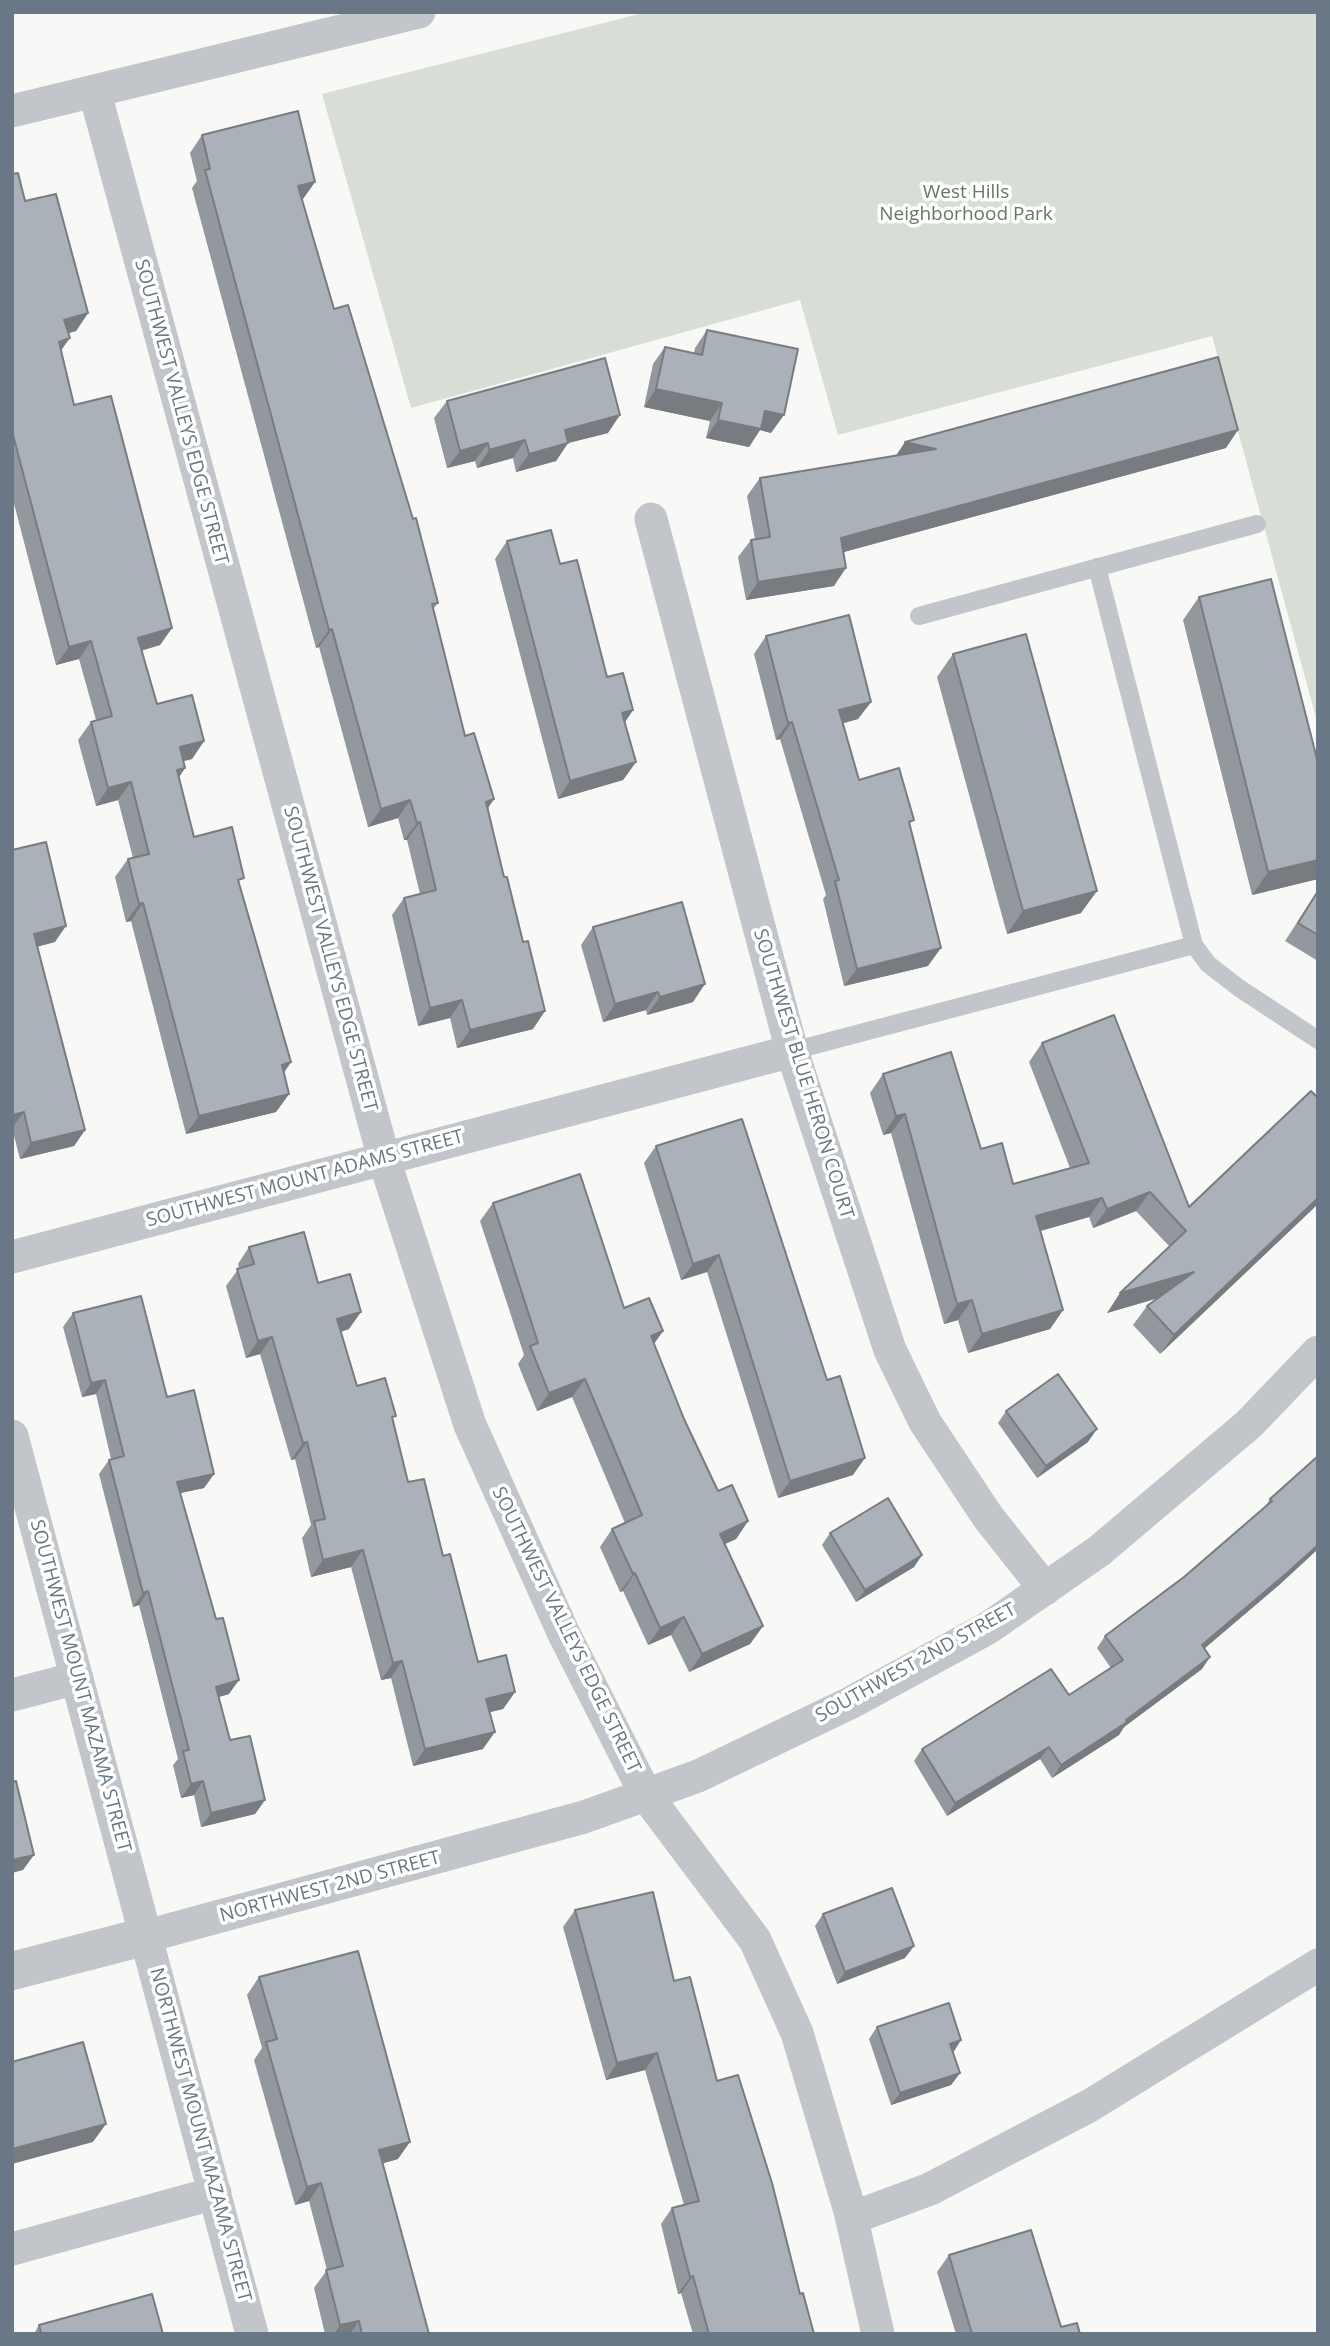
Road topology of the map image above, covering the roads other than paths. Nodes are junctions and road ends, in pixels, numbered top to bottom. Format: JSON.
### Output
{"nodes":[{"id":1,"x":419,"y":12,"type":"edge"},
{"id":2,"x":95,"y":93,"type":"junction"},
{"id":3,"x":12,"y":111,"type":"edge"},
{"id":4,"x":651,"y":519,"type":"dead end"},
{"id":5,"x":1256,"y":524,"type":"dead end"},
{"id":6,"x":1097,"y":567,"type":"junction"},
{"id":7,"x":919,"y":616,"type":"dead end"},
{"id":8,"x":1194,"y":945,"type":"junction"},
{"id":9,"x":1318,"y":1040,"type":"edge"},
{"id":10,"x":792,"y":1051,"type":"junction"},
{"id":11,"x":384,"y":1159,"type":"junction"},
{"id":12,"x":12,"y":1257,"type":"edge"},
{"id":13,"x":1318,"y":1352,"type":"edge"},
{"id":14,"x":12,"y":1436,"type":"edge"},
{"id":15,"x":1045,"y":1589,"type":"junction"},
{"id":16,"x":78,"y":1678,"type":"junction"},
{"id":17,"x":12,"y":1695,"type":"edge"},
{"id":18,"x":646,"y":1796,"type":"junction"},
{"id":19,"x":147,"y":1936,"type":"junction"},
{"id":20,"x":1318,"y":1965,"type":"edge"},
{"id":21,"x":12,"y":1970,"type":"edge"},
{"id":22,"x":215,"y":2193,"type":"junction"},
{"id":23,"x":852,"y":2218,"type":"junction"},
{"id":24,"x":12,"y":2249,"type":"edge"},
{"id":25,"x":252,"y":2334,"type":"edge"},
{"id":26,"x":878,"y":2334,"type":"edge"}],
"edges":[{"from":1,"to":2,"type":"street"},
{"from":2,"to":3,"type":"street"},
{"from":2,"to":11,"type":"street","name":"SOUTHWEST VALLEYS EDGE STREET"},
{"from":4,"to":10,"type":"street","name":"SOUTHWEST BLUE HERON COURT"},
{"from":5,"to":6,"type":"lane"},
{"from":6,"to":7,"type":"lane"},
{"from":6,"to":8,"type":"lane"},
{"from":8,"to":9,"type":"lane"},
{"from":8,"to":10,"type":"lane"},
{"from":10,"to":11,"type":"street","name":"SOUTHWEST MOUNT ADAMS STREET"},
{"from":10,"to":15,"type":"street","name":"SOUTHWEST BLUE HERON COURT"},
{"from":11,"to":12,"type":"street","name":"SOUTHWEST MOUNT ADAMS STREET"},
{"from":11,"to":18,"type":"street","name":"SOUTHWEST VALLEYS EDGE STREET"},
{"from":13,"to":15,"type":"street","name":"SOUTHWEST 2ND STREET"},
{"from":14,"to":16,"type":"street","name":"SOUTHWEST MOUNT MAZAMA STREET"},
{"from":15,"to":18,"type":"street","name":"SOUTHWEST 2ND STREET"},
{"from":16,"to":17,"type":"street"},
{"from":16,"to":19,"type":"street","name":"SOUTHWEST MOUNT MAZAMA STREET"},
{"from":18,"to":19,"type":"street","name":"NORTHWEST 2ND STREET"},
{"from":18,"to":23,"type":"street","name":"SOUTHWEST VALLEYS EDGE STREET"},
{"from":19,"to":21,"type":"street","name":"NORTHWEST 2ND STREET"},
{"from":19,"to":22,"type":"street","name":"NORTHWEST MOUNT MAZAMA STREET"},
{"from":20,"to":23,"type":"street"},
{"from":22,"to":24,"type":"street"},
{"from":22,"to":25,"type":"street","name":"NORTHWEST MOUNT MAZAMA STREET"},
{"from":23,"to":26,"type":"street","name":"SOUTHWEST VALLEYS EDGE STREET"}]}
